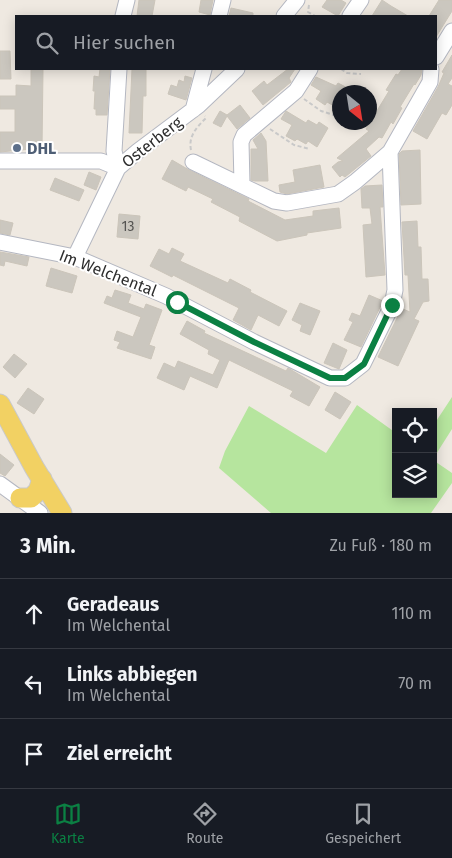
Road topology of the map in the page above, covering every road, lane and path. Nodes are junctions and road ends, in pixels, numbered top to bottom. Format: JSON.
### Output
{"nodes":[{"id":1,"x":127,"y":0,"type":"edge"},
{"id":2,"x":223,"y":0,"type":"edge"},
{"id":3,"x":297,"y":0,"type":"edge"},
{"id":4,"x":310,"y":0,"type":"edge"},
{"id":5,"x":361,"y":0,"type":"edge"},
{"id":6,"x":123,"y":15,"type":"edge"},
{"id":7,"x":219,"y":15,"type":"edge"},
{"id":8,"x":285,"y":15,"type":"edge"},
{"id":9,"x":312,"y":15,"type":"edge"},
{"id":10,"x":351,"y":15,"type":"edge"},
{"id":11,"x":452,"y":31,"type":"edge"},
{"id":12,"x":437,"y":55,"type":"edge"},
{"id":13,"x":119,"y":70,"type":"edge"},
{"id":14,"x":204,"y":70,"type":"edge"},
{"id":15,"x":236,"y":70,"type":"edge"},
{"id":16,"x":309,"y":70,"type":"edge"},
{"id":17,"x":342,"y":70,"type":"edge"},
{"id":18,"x":431,"y":70,"type":"edge"},
{"id":19,"x":361,"y":74,"type":"dead end"},
{"id":20,"x":296,"y":91,"type":"junction"},
{"id":21,"x":193,"y":110,"type":"junction"},
{"id":22,"x":332,"y":114,"type":"edge"},
{"id":23,"x":206,"y":118,"type":"dead end"},
{"id":24,"x":260,"y":122,"type":"junction"},
{"id":25,"x":190,"y":145,"type":"dead end"},
{"id":26,"x":310,"y":149,"type":"dead end"},
{"id":27,"x":390,"y":152,"type":"junction"},
{"id":28,"x":0,"y":161,"type":"edge"},
{"id":29,"x":193,"y":162,"type":"dead end"},
{"id":30,"x":118,"y":168,"type":"junction"},
{"id":31,"x":242,"y":184,"type":"junction"},
{"id":32,"x":0,"y":242,"type":"edge"},
{"id":33,"x":74,"y":257,"type":"junction"},
{"id":34,"x":0,"y":404,"type":"edge"},
{"id":35,"x":42,"y":479,"type":"junction"},
{"id":36,"x":0,"y":484,"type":"edge"},
{"id":37,"x":20,"y":498,"type":"junction"},
{"id":38,"x":40,"y":513,"type":"edge"},
{"id":39,"x":62,"y":513,"type":"edge"}],
"edges":[{"from":1,"to":6,"type":"street"},
{"from":2,"to":7,"type":"street"},
{"from":3,"to":8,"type":"street"},
{"from":4,"to":9,"type":"path"},
{"from":5,"to":10,"type":"street"},
{"from":11,"to":12,"type":"street"},
{"from":13,"to":30,"type":"street"},
{"from":14,"to":21,"type":"street"},
{"from":15,"to":21,"type":"street","name":"Osterberg"},
{"from":16,"to":20,"type":"street"},
{"from":17,"to":19,"type":"path"},
{"from":18,"to":27,"type":"street"},
{"from":20,"to":22,"type":"path"},
{"from":20,"to":24,"type":"street"},
{"from":21,"to":30,"type":"street","name":"Osterberg"},
{"from":23,"to":25,"type":"path"},
{"from":24,"to":26,"type":"path"},
{"from":24,"to":31,"type":"street"},
{"from":27,"to":31,"type":"street"},
{"from":27,"to":33,"type":"street","name":"Im Welchental"},
{"from":28,"to":30,"type":"street"},
{"from":29,"to":31,"type":"street"},
{"from":30,"to":33,"type":"street","name":"Osterberg"},
{"from":32,"to":33,"type":"street","name":"Im Welchental"},
{"from":34,"to":35,"type":"main road"},
{"from":35,"to":37,"type":"main road"},
{"from":35,"to":39,"type":"main road"},
{"from":36,"to":37,"type":"street"},
{"from":37,"to":38,"type":"street"}]}
